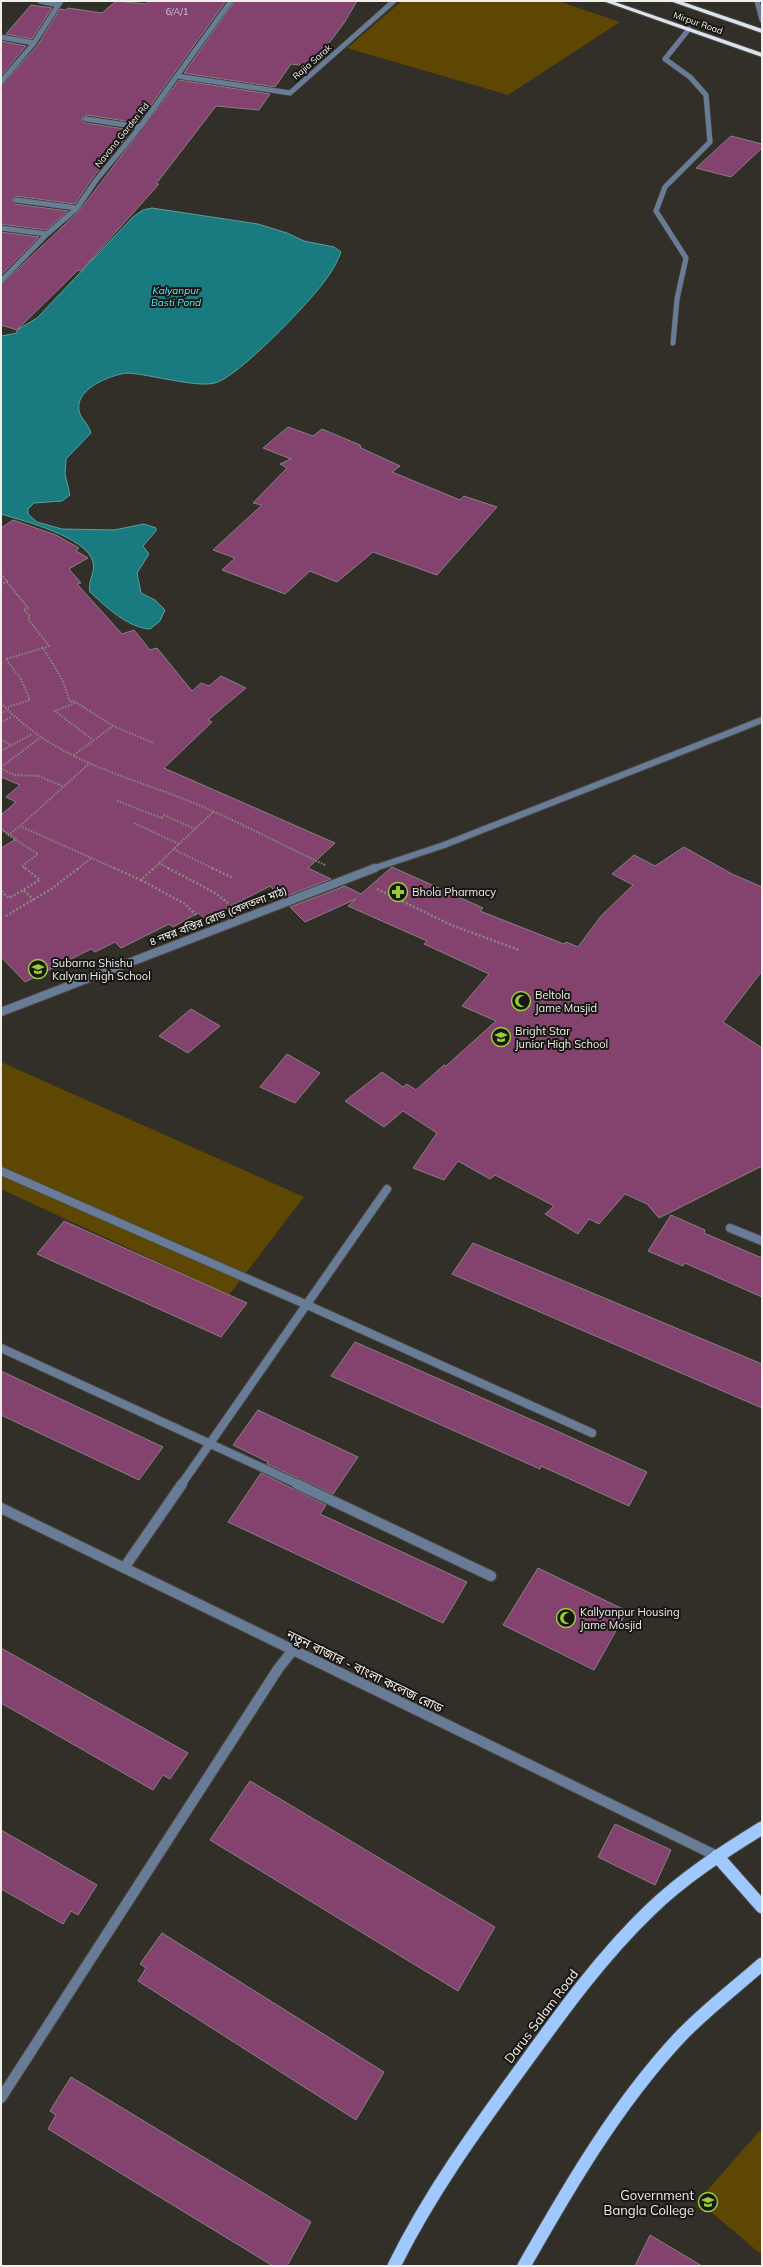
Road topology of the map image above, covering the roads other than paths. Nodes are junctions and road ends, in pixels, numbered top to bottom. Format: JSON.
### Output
{"nodes":[{"id":1,"x":40,"y":1,"type":"edge"},
{"id":2,"x":231,"y":1,"type":"edge"},
{"id":3,"x":394,"y":1,"type":"edge"},
{"id":4,"x":606,"y":1,"type":"edge"},
{"id":5,"x":673,"y":1,"type":"edge"},
{"id":6,"x":757,"y":1,"type":"edge"},
{"id":7,"x":60,"y":3,"type":"edge"},
{"id":8,"x":762,"y":20,"type":"edge"},
{"id":9,"x":689,"y":29,"type":"junction"},
{"id":10,"x":762,"y":31,"type":"edge"},
{"id":11,"x":1,"y":37,"type":"edge"},
{"id":12,"x":34,"y":43,"type":"junction"},
{"id":13,"x":762,"y":55,"type":"edge"},
{"id":14,"x":177,"y":76,"type":"junction"},
{"id":15,"x":1,"y":82,"type":"edge"},
{"id":16,"x":86,"y":119,"type":"dead end"},
{"id":17,"x":140,"y":127,"type":"junction"},
{"id":18,"x":16,"y":200,"type":"dead end"},
{"id":19,"x":76,"y":208,"type":"junction"},
{"id":20,"x":1,"y":228,"type":"edge"},
{"id":21,"x":47,"y":234,"type":"junction"},
{"id":22,"x":1,"y":281,"type":"edge"},
{"id":23,"x":673,"y":343,"type":"dead end"},
{"id":24,"x":762,"y":720,"type":"edge"},
{"id":25,"x":1,"y":1012,"type":"edge"},
{"id":26,"x":1,"y":1171,"type":"edge"},
{"id":27,"x":387,"y":1189,"type":"dead end"},
{"id":28,"x":730,"y":1228,"type":"dead end"},
{"id":29,"x":762,"y":1241,"type":"edge"},
{"id":30,"x":305,"y":1304,"type":"junction"},
{"id":31,"x":1,"y":1348,"type":"edge"},
{"id":32,"x":592,"y":1434,"type":"dead end"},
{"id":33,"x":212,"y":1444,"type":"junction"},
{"id":34,"x":1,"y":1508,"type":"edge"},
{"id":35,"x":124,"y":1568,"type":"junction"},
{"id":36,"x":491,"y":1576,"type":"dead end"},
{"id":37,"x":293,"y":1650,"type":"junction"},
{"id":38,"x":762,"y":1828,"type":"edge"},
{"id":39,"x":717,"y":1856,"type":"junction"},
{"id":40,"x":762,"y":1907,"type":"edge"},
{"id":41,"x":762,"y":1964,"type":"edge"},
{"id":42,"x":1,"y":2098,"type":"edge"},
{"id":43,"x":394,"y":2266,"type":"edge"},
{"id":44,"x":524,"y":2266,"type":"edge"}],
"edges":[{"from":1,"to":7,"type":"street"},
{"from":2,"to":14,"type":"street","name":"Navana Garden Rd"},
{"from":3,"to":14,"type":"street","name":"Rajia Sarak"},
{"from":4,"to":9,"type":"highway","name":"Mirpur Road"},
{"from":5,"to":10,"type":"highway","name":"Mirpur Road"},
{"from":6,"to":8,"type":"street"},
{"from":7,"to":12,"type":"street"},
{"from":9,"to":13,"type":"highway","name":"Mirpur Road"},
{"from":9,"to":23,"type":"street"},
{"from":11,"to":12,"type":"street"},
{"from":12,"to":15,"type":"street"},
{"from":14,"to":17,"type":"street","name":"Navana Garden Rd"},
{"from":16,"to":17,"type":"street"},
{"from":17,"to":19,"type":"street","name":"Navana Garden Rd"},
{"from":18,"to":19,"type":"street"},
{"from":19,"to":21,"type":"street","name":"Navana Garden Rd"},
{"from":20,"to":21,"type":"street"},
{"from":21,"to":22,"type":"street","name":"Navana Garden Rd"},
{"from":24,"to":25,"type":"street","name":"৪ নম্বর বস্তির রোড (বেলতলা মাঠ)"},
{"from":26,"to":30,"type":"street"},
{"from":27,"to":30,"type":"street"},
{"from":28,"to":29,"type":"street"},
{"from":30,"to":32,"type":"street"},
{"from":30,"to":33,"type":"street"},
{"from":31,"to":33,"type":"street"},
{"from":33,"to":35,"type":"street"},
{"from":33,"to":36,"type":"street"},
{"from":34,"to":35,"type":"street","name":"নতুন বাজার - বাংলা কলেজ রোড"},
{"from":35,"to":37,"type":"street","name":"নতুন বাজার - বাংলা কলেজ রোড"},
{"from":37,"to":39,"type":"street","name":"নতুন বাজার - বাংলা কলেজ রোড"},
{"from":37,"to":42,"type":"street"},
{"from":38,"to":39,"type":"main road","name":"Darus Salam Road"},
{"from":39,"to":40,"type":"main road"},
{"from":39,"to":43,"type":"main road","name":"Darus Salam Road"},
{"from":41,"to":44,"type":"main road"}]}
